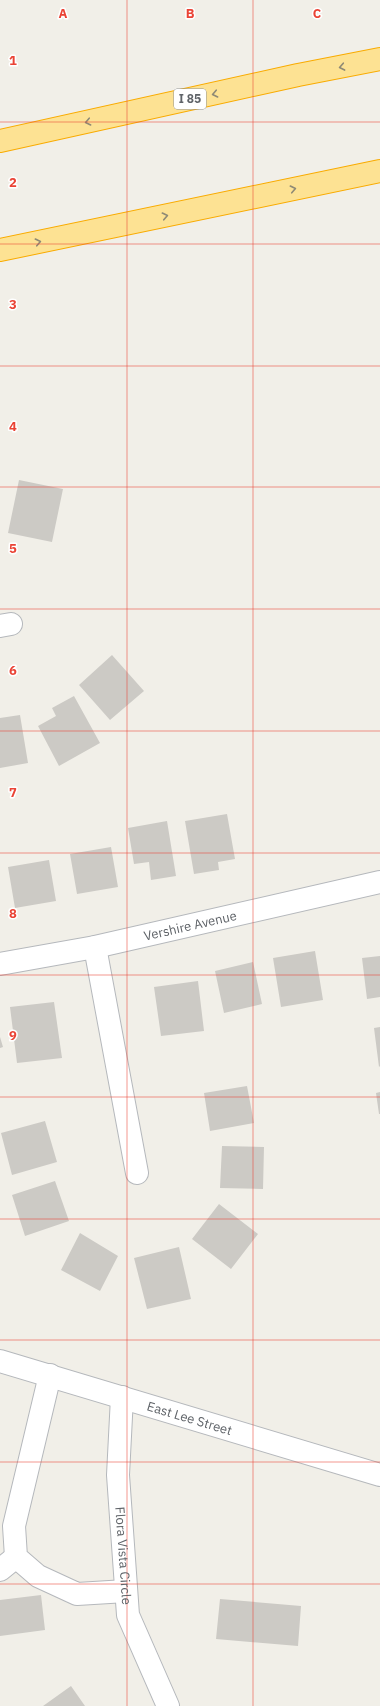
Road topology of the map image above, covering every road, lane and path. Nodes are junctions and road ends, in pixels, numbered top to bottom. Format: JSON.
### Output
{"nodes":[{"id":1,"x":380,"y":59,"type":"edge"},
{"id":2,"x":0,"y":141,"type":"edge"},
{"id":3,"x":380,"y":171,"type":"edge"},
{"id":4,"x":0,"y":250,"type":"edge"},
{"id":5,"x":380,"y":882,"type":"edge"},
{"id":6,"x":95,"y":947,"type":"junction"},
{"id":7,"x":0,"y":964,"type":"edge"},
{"id":8,"x":137,"y":1173,"type":"dead end"},
{"id":9,"x":0,"y":1361,"type":"edge"},
{"id":10,"x":50,"y":1376,"type":"junction"},
{"id":11,"x":122,"y":1397,"type":"junction"},
{"id":12,"x":380,"y":1475,"type":"edge"},
{"id":13,"x":8,"y":1563,"type":"edge"},
{"id":14,"x":126,"y":1591,"type":"junction"},
{"id":15,"x":168,"y":1706,"type":"edge"}],
"edges":[{"from":1,"to":2,"type":"highway","number":"I 85","one_way":true},
{"from":4,"to":3,"type":"highway","one_way":true},
{"from":5,"to":6,"type":"street","name":"Vershire Avenue"},
{"from":6,"to":7,"type":"street","name":"Vershire Avenue"},
{"from":6,"to":8,"type":"street"},
{"from":9,"to":10,"type":"street","name":"East Lee Street"},
{"from":10,"to":11,"type":"street","name":"East Lee Street"},
{"from":10,"to":13,"type":"street"},
{"from":11,"to":12,"type":"street","name":"East Lee Street"},
{"from":11,"to":14,"type":"street","name":"Flora Vista Circle"},
{"from":13,"to":14,"type":"street"},
{"from":14,"to":15,"type":"street","name":"Flora Vista Circle"}]}
